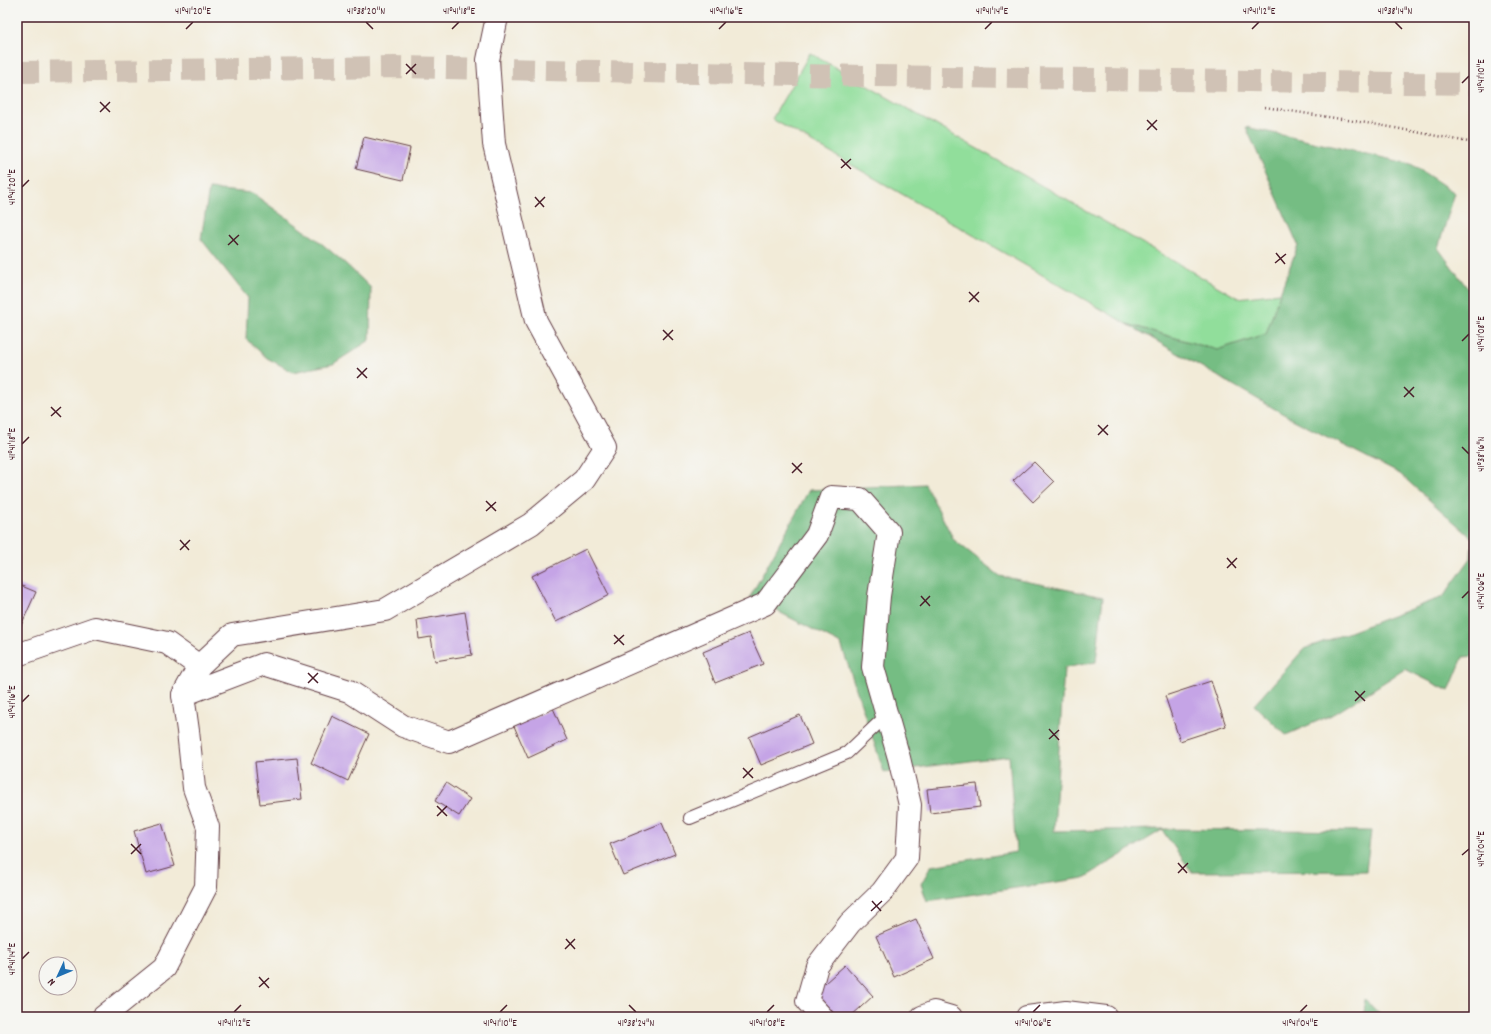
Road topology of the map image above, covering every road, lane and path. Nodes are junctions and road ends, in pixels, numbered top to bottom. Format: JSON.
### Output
{"nodes":[{"id":1,"x":497,"y":17,"type":"edge"},
{"id":2,"x":1265,"y":107,"type":"dead end"},
{"id":3,"x":1474,"y":143,"type":"edge"},
{"id":4,"x":17,"y":655,"type":"edge"},
{"id":5,"x":198,"y":666,"type":"junction"},
{"id":6,"x":183,"y":695,"type":"junction"},
{"id":7,"x":887,"y":715,"type":"junction"},
{"id":8,"x":690,"y":818,"type":"dead end"},
{"id":9,"x":103,"y":1017,"type":"edge"},
{"id":10,"x":822,"y":1017,"type":"edge"},
{"id":11,"x":922,"y":1017,"type":"edge"},
{"id":12,"x":951,"y":1017,"type":"edge"},
{"id":13,"x":1027,"y":1017,"type":"edge"},
{"id":14,"x":1106,"y":1017,"type":"edge"}],
"edges":[{"from":1,"to":5,"type":"street"},
{"from":2,"to":3,"type":"path"},
{"from":4,"to":5,"type":"street"},
{"from":5,"to":6,"type":"street"},
{"from":6,"to":7,"type":"street"},
{"from":6,"to":9,"type":"street"},
{"from":7,"to":8,"type":"lane"},
{"from":7,"to":10,"type":"street"},
{"from":11,"to":12,"type":"street"},
{"from":13,"to":14,"type":"street"}]}
